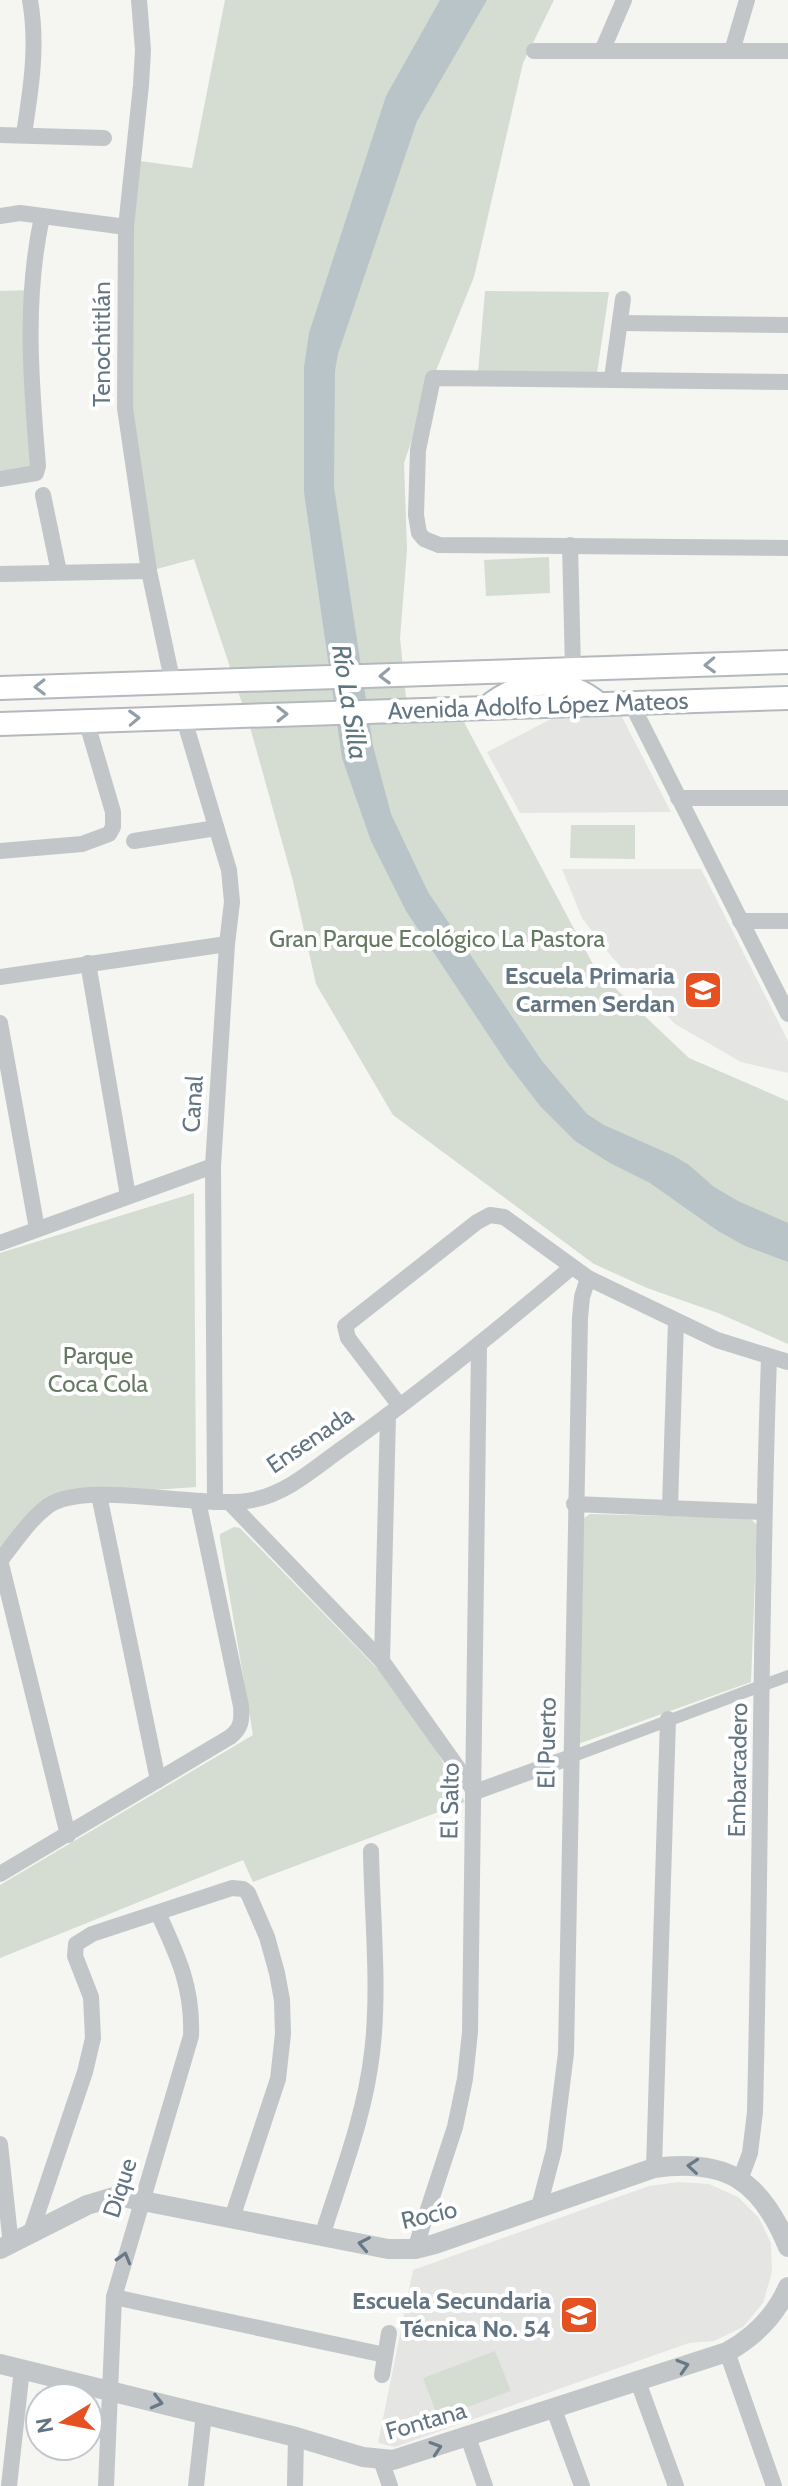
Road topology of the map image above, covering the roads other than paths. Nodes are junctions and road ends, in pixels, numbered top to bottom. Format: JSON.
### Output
{"nodes":[{"id":1,"x":30,"y":0,"type":"edge"},
{"id":2,"x":139,"y":0,"type":"edge"},
{"id":3,"x":624,"y":0,"type":"edge"},
{"id":4,"x":747,"y":0,"type":"edge"},
{"id":5,"x":534,"y":51,"type":"dead end"},
{"id":6,"x":602,"y":51,"type":"junction"},
{"id":7,"x":732,"y":51,"type":"junction"},
{"id":8,"x":788,"y":51,"type":"edge"},
{"id":9,"x":24,"y":134,"type":"junction"},
{"id":10,"x":0,"y":135,"type":"edge"},
{"id":11,"x":104,"y":138,"type":"dead end"},
{"id":12,"x":0,"y":216,"type":"edge"},
{"id":13,"x":42,"y":217,"type":"junction"},
{"id":14,"x":126,"y":227,"type":"junction"},
{"id":15,"x":623,"y":299,"type":"dead end"},
{"id":16,"x":620,"y":323,"type":"junction"},
{"id":17,"x":788,"y":325,"type":"edge"},
{"id":18,"x":612,"y":378,"type":"junction"},
{"id":19,"x":788,"y":382,"type":"edge"},
{"id":20,"x":0,"y":479,"type":"edge"},
{"id":21,"x":43,"y":495,"type":"dead end"},
{"id":22,"x":570,"y":545,"type":"junction"},
{"id":23,"x":788,"y":548,"type":"edge"},
{"id":24,"x":149,"y":571,"type":"junction"},
{"id":25,"x":59,"y":572,"type":"junction"},
{"id":26,"x":0,"y":574,"type":"edge"},
{"id":27,"x":788,"y":662,"type":"edge"},
{"id":28,"x":573,"y":670,"type":"junction"},
{"id":29,"x":173,"y":684,"type":"junction"},
{"id":30,"x":0,"y":688,"type":"edge"},
{"id":31,"x":788,"y":698,"type":"edge"},
{"id":32,"x":631,"y":703,"type":"junction"},
{"id":33,"x":193,"y":716,"type":"junction"},
{"id":34,"x":86,"y":720,"type":"junction"},
{"id":35,"x":0,"y":724,"type":"edge"},
{"id":36,"x":678,"y":798,"type":"junction"},
{"id":37,"x":788,"y":798,"type":"edge"},
{"id":38,"x":216,"y":828,"type":"junction"},
{"id":39,"x":134,"y":841,"type":"dead end"},
{"id":40,"x":0,"y":851,"type":"edge"},
{"id":41,"x":740,"y":921,"type":"junction"},
{"id":42,"x":788,"y":921,"type":"edge"},
{"id":43,"x":227,"y":944,"type":"junction"},
{"id":44,"x":88,"y":963,"type":"junction"},
{"id":45,"x":0,"y":977,"type":"edge"},
{"id":46,"x":788,"y":1014,"type":"edge"},
{"id":47,"x":0,"y":1023,"type":"edge"},
{"id":48,"x":213,"y":1166,"type":"junction"},
{"id":49,"x":128,"y":1196,"type":"junction"},
{"id":50,"x":37,"y":1229,"type":"junction"},
{"id":51,"x":0,"y":1243,"type":"edge"},
{"id":52,"x":572,"y":1267,"type":"junction"},
{"id":53,"x":588,"y":1278,"type":"junction"},
{"id":54,"x":676,"y":1321,"type":"junction"},
{"id":55,"x":479,"y":1346,"type":"junction"},
{"id":56,"x":769,"y":1358,"type":"junction"},
{"id":57,"x":788,"y":1362,"type":"edge"},
{"id":58,"x":394,"y":1410,"type":"junction"},
{"id":59,"x":99,"y":1495,"type":"junction"},
{"id":60,"x":214,"y":1502,"type":"junction"},
{"id":61,"x":574,"y":1504,"type":"junction"},
{"id":62,"x":670,"y":1506,"type":"junction"},
{"id":63,"x":763,"y":1512,"type":"junction"},
{"id":64,"x":0,"y":1560,"type":"edge"},
{"id":65,"x":382,"y":1661,"type":"junction"},
{"id":66,"x":788,"y":1676,"type":"edge"},
{"id":67,"x":763,"y":1685,"type":"junction"},
{"id":68,"x":668,"y":1719,"type":"junction"},
{"id":69,"x":571,"y":1757,"type":"junction"},
{"id":70,"x":158,"y":1780,"type":"junction"},
{"id":71,"x":475,"y":1792,"type":"junction"},
{"id":72,"x":68,"y":1835,"type":"junction"},
{"id":73,"x":371,"y":1851,"type":"dead end"},
{"id":74,"x":0,"y":1874,"type":"edge"},
{"id":75,"x":158,"y":1913,"type":"junction"},
{"id":76,"x":0,"y":2144,"type":"edge"},
{"id":77,"x":654,"y":2168,"type":"junction"},
{"id":78,"x":740,"y":2180,"type":"junction"},
{"id":79,"x":142,"y":2200,"type":"junction"},
{"id":80,"x":539,"y":2207,"type":"junction"},
{"id":81,"x":232,"y":2218,"type":"junction"},
{"id":82,"x":30,"y":2235,"type":"junction"},
{"id":83,"x":322,"y":2236,"type":"junction"},
{"id":84,"x":6,"y":2247,"type":"edge"},
{"id":85,"x":788,"y":2247,"type":"edge"},
{"id":86,"x":415,"y":2249,"type":"junction"},
{"id":87,"x":788,"y":2287,"type":"edge"},
{"id":88,"x":114,"y":2297,"type":"junction"},
{"id":89,"x":389,"y":2333,"type":"dead end"},
{"id":90,"x":727,"y":2352,"type":"junction"},
{"id":91,"x":385,"y":2355,"type":"junction"},
{"id":92,"x":0,"y":2364,"type":"edge"},
{"id":93,"x":22,"y":2369,"type":"junction"},
{"id":94,"x":382,"y":2375,"type":"dead end"},
{"id":95,"x":637,"y":2379,"type":"junction"},
{"id":96,"x":112,"y":2391,"type":"junction"},
{"id":97,"x":553,"y":2407,"type":"junction"},
{"id":98,"x":204,"y":2414,"type":"junction"},
{"id":99,"x":296,"y":2437,"type":"junction"},
{"id":100,"x":468,"y":2437,"type":"junction"},
{"id":101,"x":381,"y":2460,"type":"junction"},
{"id":102,"x":9,"y":2486,"type":"edge"},
{"id":103,"x":106,"y":2486,"type":"edge"},
{"id":104,"x":196,"y":2486,"type":"edge"},
{"id":105,"x":295,"y":2486,"type":"edge"},
{"id":106,"x":390,"y":2486,"type":"edge"},
{"id":107,"x":485,"y":2486,"type":"edge"},
{"id":108,"x":582,"y":2486,"type":"edge"},
{"id":109,"x":676,"y":2486,"type":"edge"},
{"id":110,"x":774,"y":2486,"type":"edge"}],
"edges":[{"from":1,"to":9,"type":"street"},
{"from":2,"to":14,"type":"street","name":"Tenochtitlán"},
{"from":3,"to":6,"type":"street"},
{"from":4,"to":7,"type":"street"},
{"from":5,"to":6,"type":"street"},
{"from":6,"to":7,"type":"street"},
{"from":7,"to":8,"type":"street"},
{"from":9,"to":10,"type":"street"},
{"from":9,"to":11,"type":"street"},
{"from":12,"to":13,"type":"street"},
{"from":13,"to":14,"type":"street"},
{"from":13,"to":20,"type":"street"},
{"from":14,"to":24,"type":"street","name":"Tenochtitlán"},
{"from":15,"to":16,"type":"street"},
{"from":16,"to":17,"type":"street"},
{"from":16,"to":18,"type":"street"},
{"from":18,"to":19,"type":"street"},
{"from":18,"to":22,"type":"street"},
{"from":21,"to":25,"type":"street"},
{"from":22,"to":23,"type":"street"},
{"from":22,"to":28,"type":"street"},
{"from":24,"to":25,"type":"street"},
{"from":24,"to":29,"type":"street","name":"Tenochtitlán"},
{"from":25,"to":26,"type":"street"},
{"from":27,"to":28,"type":"main road","name":"Avenida Adolfo López Mateos","one_way":true},
{"from":28,"to":29,"type":"main road","name":"Avenida Adolfo López Mateos","one_way":true},
{"from":29,"to":30,"type":"main road","name":"Avenida Adolfo López Mateos","one_way":true},
{"from":31,"to":32,"type":"main road","name":"Avenida Adolfo López Mateos"},
{"from":33,"to":32,"type":"main road","name":"Avenida Adolfo López Mateos","one_way":true},
{"from":32,"to":36,"type":"street"},
{"from":34,"to":33,"type":"main road","name":"Avenida Adolfo López Mateos","one_way":true},
{"from":33,"to":38,"type":"street","name":"Canal"},
{"from":34,"to":35,"type":"main road","name":"Avenida Adolfo López Mateos"},
{"from":34,"to":40,"type":"street"},
{"from":36,"to":37,"type":"street"},
{"from":36,"to":41,"type":"street"},
{"from":38,"to":39,"type":"street"},
{"from":38,"to":43,"type":"street","name":"Canal"},
{"from":41,"to":42,"type":"street"},
{"from":41,"to":46,"type":"street"},
{"from":43,"to":44,"type":"street"},
{"from":43,"to":48,"type":"street","name":"Canal"},
{"from":44,"to":45,"type":"street"},
{"from":44,"to":49,"type":"street"},
{"from":47,"to":50,"type":"street"},
{"from":48,"to":49,"type":"street"},
{"from":48,"to":60,"type":"street","name":"Canal"},
{"from":49,"to":50,"type":"street"},
{"from":50,"to":51,"type":"street"},
{"from":52,"to":53,"type":"street"},
{"from":52,"to":55,"type":"street","name":"Ensenada"},
{"from":52,"to":58,"type":"street"},
{"from":53,"to":54,"type":"street"},
{"from":53,"to":61,"type":"street","name":"El Puerto"},
{"from":54,"to":56,"type":"street"},
{"from":54,"to":62,"type":"street"},
{"from":55,"to":58,"type":"street","name":"Ensenada"},
{"from":55,"to":71,"type":"street","name":"El Salto"},
{"from":56,"to":57,"type":"street"},
{"from":56,"to":63,"type":"street","name":"Embarcadero"},
{"from":58,"to":60,"type":"street","name":"Ensenada"},
{"from":58,"to":65,"type":"street"},
{"from":59,"to":60,"type":"street","name":"Ensenada"},
{"from":59,"to":64,"type":"street","name":"Ensenada"},
{"from":59,"to":70,"type":"street"},
{"from":60,"to":65,"type":"street"},
{"from":60,"to":70,"type":"street","name":"Canal"},
{"from":61,"to":62,"type":"street"},
{"from":61,"to":69,"type":"street","name":"El Puerto"},
{"from":62,"to":63,"type":"street"},
{"from":63,"to":67,"type":"street","name":"Embarcadero"},
{"from":64,"to":72,"type":"street"},
{"from":65,"to":71,"type":"street"},
{"from":66,"to":67,"type":"street"},
{"from":67,"to":68,"type":"street"},
{"from":67,"to":78,"type":"street","name":"Embarcadero"},
{"from":68,"to":69,"type":"street"},
{"from":68,"to":77,"type":"street"},
{"from":69,"to":71,"type":"street"},
{"from":69,"to":80,"type":"street","name":"El Puerto"},
{"from":70,"to":72,"type":"street"},
{"from":71,"to":86,"type":"street","name":"El Salto"},
{"from":72,"to":74,"type":"street"},
{"from":73,"to":83,"type":"street"},
{"from":75,"to":79,"type":"street","name":"Dique"},
{"from":75,"to":81,"type":"street"},
{"from":75,"to":82,"type":"street"},
{"from":76,"to":84,"type":"street"},
{"from":78,"to":77,"type":"street","name":"Rocío","one_way":true},
{"from":77,"to":80,"type":"street","name":"Rocío"},
{"from":78,"to":85,"type":"street","name":"Rocío"},
{"from":79,"to":81,"type":"street","name":"Rocío"},
{"from":79,"to":82,"type":"street","name":"Rocío"},
{"from":88,"to":79,"type":"street","name":"Dique","one_way":true},
{"from":80,"to":86,"type":"street","name":"Rocío"},
{"from":81,"to":83,"type":"street","name":"Rocío"},
{"from":82,"to":84,"type":"street","name":"Rocío"},
{"from":86,"to":83,"type":"street","name":"Rocío","one_way":true},
{"from":87,"to":90,"type":"street","name":"Fontana"},
{"from":88,"to":91,"type":"street"},
{"from":88,"to":96,"type":"street","name":"Dique"},
{"from":89,"to":91,"type":"street"},
{"from":95,"to":90,"type":"street","name":"Fontana","one_way":true},
{"from":90,"to":110,"type":"street"},
{"from":91,"to":94,"type":"street"},
{"from":92,"to":93,"type":"street","name":"Fontana"},
{"from":93,"to":96,"type":"street","name":"Fontana"},
{"from":93,"to":102,"type":"street"},
{"from":95,"to":97,"type":"street","name":"Fontana"},
{"from":95,"to":109,"type":"street"},
{"from":96,"to":98,"type":"street","name":"Fontana","one_way":true},
{"from":96,"to":103,"type":"street","name":"Dique"},
{"from":97,"to":100,"type":"street","name":"Fontana"},
{"from":97,"to":108,"type":"street"},
{"from":98,"to":99,"type":"street","name":"Fontana"},
{"from":98,"to":104,"type":"street"},
{"from":99,"to":101,"type":"street","name":"Fontana"},
{"from":99,"to":105,"type":"street"},
{"from":101,"to":100,"type":"street","name":"Fontana","one_way":true},
{"from":100,"to":107,"type":"street"},
{"from":101,"to":106,"type":"street"}]}
